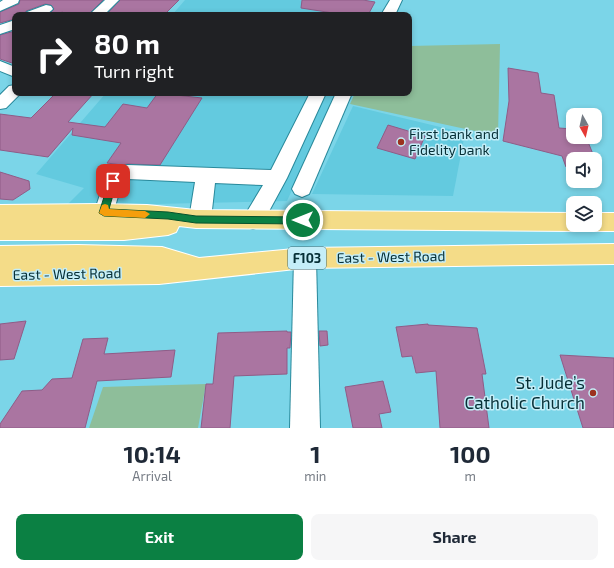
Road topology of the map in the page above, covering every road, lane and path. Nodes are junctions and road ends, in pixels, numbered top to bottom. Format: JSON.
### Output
{"nodes":[{"id":1,"x":12,"y":0,"type":"edge"},
{"id":2,"x":113,"y":0,"type":"edge"},
{"id":3,"x":396,"y":0,"type":"edge"},
{"id":4,"x":0,"y":7,"type":"edge"},
{"id":5,"x":46,"y":9,"type":"dead end"},
{"id":6,"x":39,"y":12,"type":"edge"},
{"id":7,"x":99,"y":12,"type":"edge"},
{"id":8,"x":390,"y":12,"type":"edge"},
{"id":9,"x":12,"y":25,"type":"edge"},
{"id":10,"x":0,"y":30,"type":"edge"},
{"id":11,"x":0,"y":66,"type":"edge"},
{"id":12,"x":12,"y":71,"type":"edge"},
{"id":13,"x":12,"y":93,"type":"edge"},
{"id":14,"x":317,"y":96,"type":"edge"},
{"id":15,"x":343,"y":96,"type":"edge"},
{"id":16,"x":0,"y":104,"type":"edge"},
{"id":17,"x":206,"y":175,"type":"junction"},
{"id":18,"x":276,"y":178,"type":"junction"},
{"id":19,"x":302,"y":189,"type":"dead end"},
{"id":20,"x":104,"y":213,"type":"junction"},
{"id":21,"x":0,"y":214,"type":"edge"},
{"id":22,"x":198,"y":219,"type":"junction"},
{"id":23,"x":253,"y":220,"type":"junction"},
{"id":24,"x":566,"y":222,"type":"edge"},
{"id":25,"x":602,"y":222,"type":"edge"},
{"id":26,"x":614,"y":222,"type":"edge"},
{"id":27,"x":0,"y":231,"type":"edge"},
{"id":28,"x":614,"y":254,"type":"edge"},
{"id":29,"x":0,"y":256,"type":"edge"},
{"id":30,"x":305,"y":258,"type":"junction"},
{"id":31,"x":199,"y":269,"type":"junction"},
{"id":32,"x":0,"y":275,"type":"edge"},
{"id":33,"x":305,"y":428,"type":"edge"}],
"edges":[{"from":1,"to":4,"type":"street"},
{"from":2,"to":7,"type":"street"},
{"from":3,"to":8,"type":"street"},
{"from":5,"to":6,"type":"street"},
{"from":9,"to":10,"type":"street"},
{"from":11,"to":12,"type":"street"},
{"from":13,"to":16,"type":"street"},
{"from":14,"to":18,"type":"street"},
{"from":15,"to":19,"type":"street"},
{"from":17,"to":18,"type":"street"},
{"from":17,"to":20,"type":"street"},
{"from":17,"to":22,"type":"street"},
{"from":18,"to":23,"type":"street"},
{"from":20,"to":21,"type":"main road"},
{"from":20,"to":22,"type":"main road"},
{"from":22,"to":23,"type":"main road"},
{"from":22,"to":27,"type":"main road"},
{"from":23,"to":24,"type":"main road"},
{"from":25,"to":26,"type":"main road"},
{"from":28,"to":30,"type":"main road","name":"East - West Road","number":"F103"},
{"from":29,"to":31,"type":"main road"},
{"from":30,"to":31,"type":"main road","name":"East - West Road","number":"F103"},
{"from":30,"to":33,"type":"street"},
{"from":31,"to":32,"type":"main road","name":"East - West Road","number":"F103"}]}
